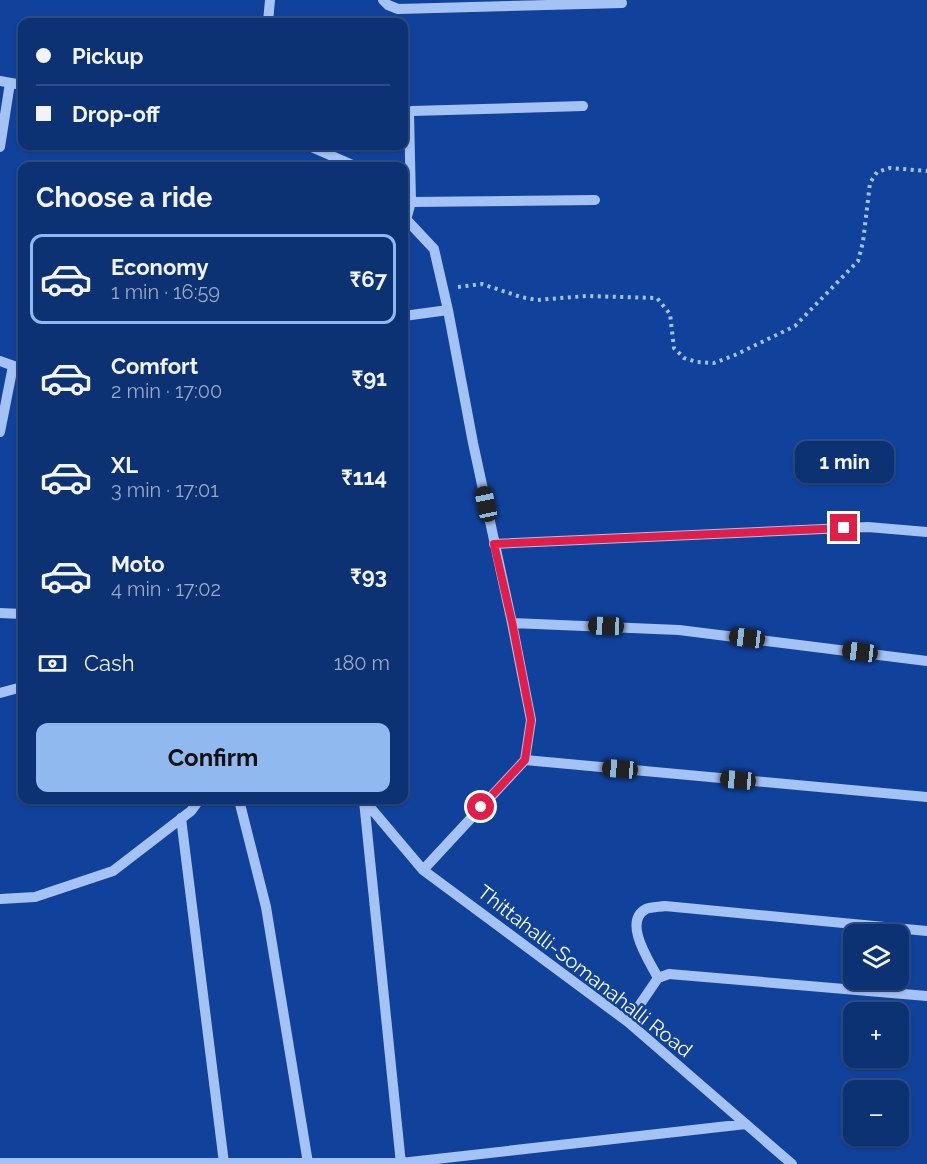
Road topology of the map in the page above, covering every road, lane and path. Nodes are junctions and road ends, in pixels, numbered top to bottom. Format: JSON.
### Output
{"nodes":[{"id":1,"x":270,"y":0,"type":"edge"},
{"id":2,"x":382,"y":0,"type":"edge"},
{"id":3,"x":622,"y":3,"type":"dead end"},
{"id":4,"x":268,"y":18,"type":"edge"},
{"id":5,"x":5,"y":82,"type":"edge"},
{"id":6,"x":583,"y":106,"type":"dead end"},
{"id":7,"x":0,"y":147,"type":"edge"},
{"id":8,"x":318,"y":150,"type":"edge"},
{"id":9,"x":346,"y":162,"type":"edge"},
{"id":10,"x":927,"y":171,"type":"edge"},
{"id":11,"x":595,"y":200,"type":"dead end"},
{"id":12,"x":411,"y":202,"type":"junction"},
{"id":13,"x":408,"y":210,"type":"edge"},
{"id":14,"x":408,"y":221,"type":"edge"},
{"id":15,"x":444,"y":290,"type":"junction"},
{"id":16,"x":448,"y":310,"type":"junction"},
{"id":17,"x":408,"y":315,"type":"edge"},
{"id":18,"x":0,"y":361,"type":"edge"},
{"id":19,"x":18,"y":367,"type":"edge"},
{"id":20,"x":0,"y":432,"type":"edge"},
{"id":21,"x":927,"y":532,"type":"edge"},
{"id":22,"x":494,"y":544,"type":"junction"},
{"id":23,"x":0,"y":614,"type":"edge"},
{"id":24,"x":18,"y":614,"type":"edge"},
{"id":25,"x":512,"y":622,"type":"junction"},
{"id":26,"x":927,"y":661,"type":"edge"},
{"id":27,"x":18,"y":688,"type":"edge"},
{"id":28,"x":0,"y":693,"type":"edge"},
{"id":29,"x":525,"y":760,"type":"junction"},
{"id":30,"x":927,"y":797,"type":"edge"},
{"id":31,"x":196,"y":804,"type":"edge"},
{"id":32,"x":240,"y":804,"type":"edge"},
{"id":33,"x":364,"y":804,"type":"edge"},
{"id":34,"x":367,"y":804,"type":"edge"},
{"id":35,"x":181,"y":818,"type":"junction"},
{"id":36,"x":423,"y":870,"type":"junction"},
{"id":37,"x":0,"y":899,"type":"edge"},
{"id":38,"x":927,"y":932,"type":"edge"},
{"id":39,"x":658,"y":978,"type":"junction"},
{"id":40,"x":927,"y":996,"type":"edge"},
{"id":41,"x":628,"y":1022,"type":"junction"},
{"id":42,"x":746,"y":1124,"type":"junction"},
{"id":43,"x":0,"y":1163,"type":"edge"},
{"id":44,"x":224,"y":1163,"type":"edge"},
{"id":45,"x":272,"y":1163,"type":"edge"},
{"id":46,"x":308,"y":1163,"type":"edge"},
{"id":47,"x":401,"y":1164,"type":"edge"},
{"id":48,"x":792,"y":1164,"type":"edge"}],
"edges":[{"from":1,"to":4,"type":"street"},
{"from":2,"to":3,"type":"street"},
{"from":5,"to":7,"type":"street"},
{"from":6,"to":12,"type":"street"},
{"from":8,"to":9,"type":"street"},
{"from":10,"to":15,"type":"path"},
{"from":11,"to":12,"type":"street"},
{"from":12,"to":13,"type":"street"},
{"from":14,"to":15,"type":"street"},
{"from":15,"to":16,"type":"street"},
{"from":16,"to":17,"type":"street"},
{"from":16,"to":22,"type":"street"},
{"from":18,"to":19,"type":"street"},
{"from":19,"to":20,"type":"street"},
{"from":21,"to":22,"type":"street"},
{"from":22,"to":25,"type":"street"},
{"from":23,"to":24,"type":"street"},
{"from":25,"to":26,"type":"street"},
{"from":25,"to":29,"type":"street"},
{"from":27,"to":28,"type":"street"},
{"from":29,"to":30,"type":"street"},
{"from":29,"to":36,"type":"street"},
{"from":31,"to":35,"type":"street"},
{"from":32,"to":46,"type":"street"},
{"from":33,"to":47,"type":"street"},
{"from":34,"to":36,"type":"street","name":"Thittahalli-Somanahalli Road"},
{"from":35,"to":37,"type":"street"},
{"from":35,"to":44,"type":"street"},
{"from":36,"to":41,"type":"street","name":"Thittahalli-Somanahalli Road"},
{"from":38,"to":39,"type":"street"},
{"from":39,"to":40,"type":"street"},
{"from":39,"to":41,"type":"street"},
{"from":41,"to":42,"type":"street","name":"Thittahalli-Somanahalli Road"},
{"from":42,"to":47,"type":"street"},
{"from":42,"to":48,"type":"street","name":"Thittahalli-Somanahalli Road"},
{"from":43,"to":44,"type":"street"},
{"from":44,"to":45,"type":"street"},
{"from":45,"to":46,"type":"street"},
{"from":46,"to":47,"type":"street"}]}
